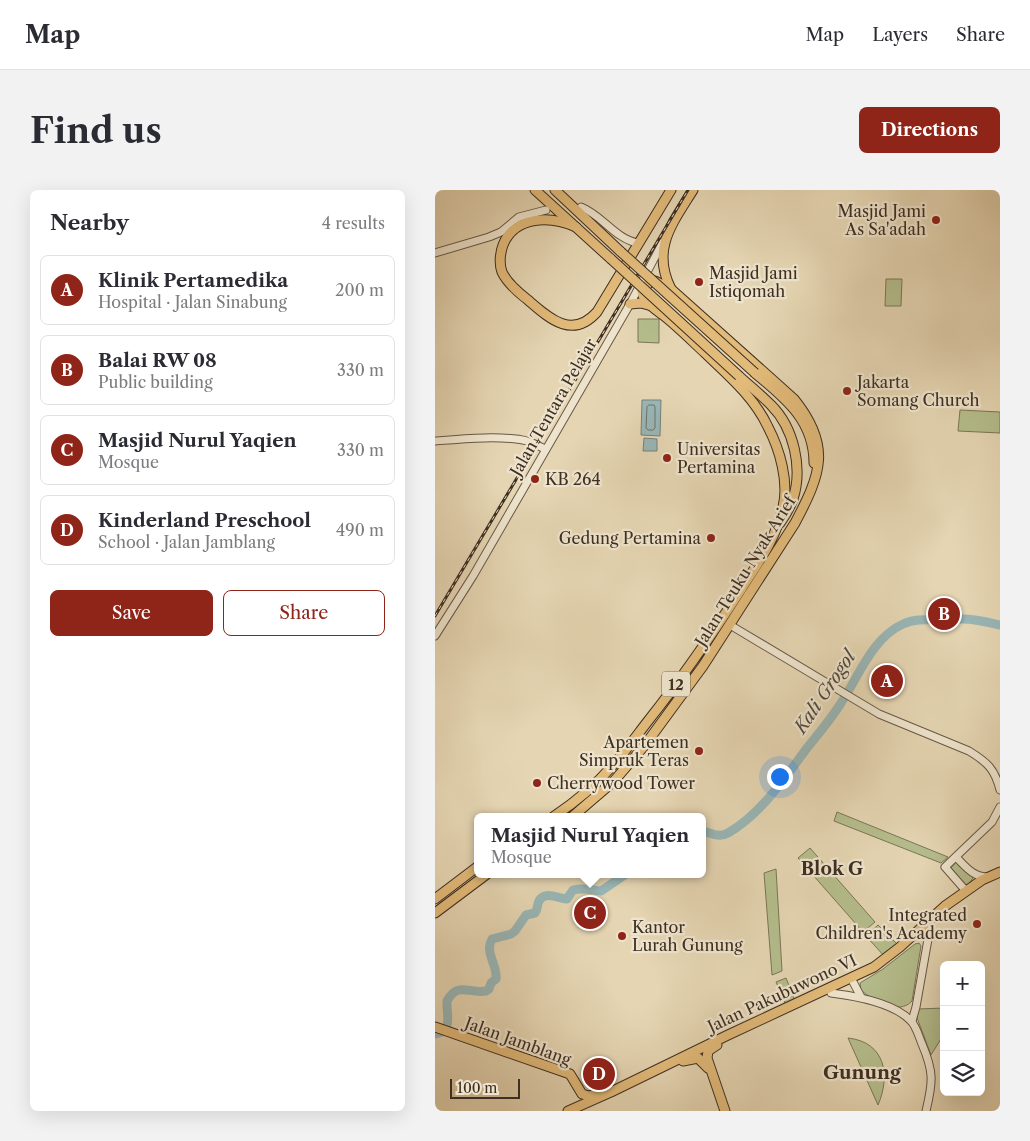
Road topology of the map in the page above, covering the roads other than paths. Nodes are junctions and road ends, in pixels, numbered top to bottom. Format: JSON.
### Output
{"nodes":[{"id":1,"x":535,"y":190,"type":"edge"},
{"id":2,"x":555,"y":190,"type":"edge"},
{"id":3,"x":671,"y":190,"type":"edge"},
{"id":4,"x":693,"y":190,"type":"edge"},
{"id":5,"x":581,"y":207,"type":"dead end"},
{"id":6,"x":546,"y":210,"type":"dead end"},
{"id":7,"x":576,"y":227,"type":"junction"},
{"id":8,"x":668,"y":232,"type":"junction"},
{"id":9,"x":638,"y":243,"type":"junction"},
{"id":10,"x":435,"y":253,"type":"edge"},
{"id":11,"x":671,"y":290,"type":"junction"},
{"id":12,"x":630,"y":304,"type":"junction"},
{"id":13,"x":652,"y":306,"type":"junction"},
{"id":14,"x":435,"y":441,"type":"edge"},
{"id":15,"x":545,"y":449,"type":"junction"},
{"id":16,"x":812,"y":487,"type":"junction"},
{"id":17,"x":775,"y":532,"type":"junction"},
{"id":18,"x":730,"y":625,"type":"junction"},
{"id":19,"x":435,"y":636,"type":"edge"},
{"id":20,"x":1000,"y":790,"type":"edge"},
{"id":21,"x":1000,"y":807,"type":"edge"},
{"id":22,"x":558,"y":813,"type":"edge"},
{"id":23,"x":577,"y":813,"type":"edge"},
{"id":24,"x":956,"y":857,"type":"junction"},
{"id":25,"x":474,"y":869,"type":"edge"},
{"id":26,"x":997,"y":874,"type":"edge"},
{"id":27,"x":482,"y":878,"type":"edge"},
{"id":28,"x":967,"y":891,"type":"junction"},
{"id":29,"x":435,"y":899,"type":"edge"},
{"id":30,"x":435,"y":913,"type":"edge"},
{"id":31,"x":930,"y":928,"type":"junction"},
{"id":32,"x":921,"y":936,"type":"junction"},
{"id":33,"x":925,"y":950,"type":"junction"},
{"id":34,"x":852,"y":980,"type":"junction"},
{"id":35,"x":831,"y":993,"type":"junction"},
{"id":36,"x":861,"y":997,"type":"junction"},
{"id":37,"x":916,"y":1007,"type":"junction"},
{"id":38,"x":899,"y":1012,"type":"junction"},
{"id":39,"x":912,"y":1021,"type":"junction"},
{"id":40,"x":435,"y":1028,"type":"edge"},
{"id":41,"x":673,"y":1063,"type":"junction"},
{"id":42,"x":711,"y":1072,"type":"junction"},
{"id":43,"x":611,"y":1092,"type":"junction"},
{"id":44,"x":568,"y":1111,"type":"edge"},
{"id":45,"x":725,"y":1111,"type":"edge"},
{"id":46,"x":926,"y":1111,"type":"edge"}],
"edges":[{"from":1,"to":7,"type":"main road"},
{"from":2,"to":16,"type":"main road","name":"Jalan Teuku Nyak Arief","bridge":true},
{"from":3,"to":9,"type":"main road"},
{"from":4,"to":8,"type":"main road","name":"Jalan Tentara Pelajar"},
{"from":5,"to":9,"type":"street"},
{"from":6,"to":10,"type":"street"},
{"from":7,"to":9,"type":"main road"},
{"from":7,"to":17,"type":"main road","name":"Jalan Teuku Nyak Arief","number":"12","bridge":true},
{"from":8,"to":11,"type":"main road"},
{"from":8,"to":12,"type":"street","name":"Jalan Tentara Pelajar"},
{"from":11,"to":13,"type":"main road"},
{"from":11,"to":16,"type":"main road"},
{"from":12,"to":13,"type":"main road"},
{"from":12,"to":15,"type":"street","name":"Jalan Tentara Pelajar"},
{"from":13,"to":17,"type":"main road"},
{"from":14,"to":15,"type":"street"},
{"from":15,"to":19,"type":"street","name":"Jalan Tentara Pelajar"},
{"from":16,"to":18,"type":"main road","name":"Jalan Teuku Nyak Arief","number":"12"},
{"from":17,"to":22,"type":"main road","name":"Jalan Teuku Nyak Arief","number":"12"},
{"from":18,"to":20,"type":"street"},
{"from":18,"to":23,"type":"main road","name":"Jalan Teuku Nyak Arief","number":"12"},
{"from":21,"to":24,"type":"street"},
{"from":24,"to":26,"type":"street"},
{"from":24,"to":28,"type":"street"},
{"from":25,"to":29,"type":"main road"},
{"from":26,"to":28,"type":"main road","name":"Jalan Pakubuwono VI"},
{"from":26,"to":31,"type":"main road","name":"Jalan Pakubuwono VI"},
{"from":27,"to":30,"type":"main road"},
{"from":28,"to":34,"type":"main road","name":"Jalan Pakubuwono VI"},
{"from":31,"to":32,"type":"main road","name":"Jalan Pakubuwono VI"},
{"from":31,"to":33,"type":"street"},
{"from":32,"to":33,"type":"street"},
{"from":32,"to":34,"type":"main road","name":"Jalan Pakubuwono VI"},
{"from":33,"to":37,"type":"street"},
{"from":34,"to":35,"type":"main road","name":"Jalan Pakubuwono VI"},
{"from":34,"to":36,"type":"street"},
{"from":34,"to":41,"type":"main road","name":"Jalan Pakubuwono VI"},
{"from":35,"to":36,"type":"street"},
{"from":35,"to":42,"type":"main road","name":"Jalan Pakubuwono VI"},
{"from":36,"to":38,"type":"street"},
{"from":37,"to":38,"type":"street"},
{"from":37,"to":39,"type":"street"},
{"from":38,"to":39,"type":"street"},
{"from":39,"to":46,"type":"street"},
{"from":40,"to":43,"type":"main road","name":"Jalan Jamblang"},
{"from":41,"to":42,"type":"main road"},
{"from":41,"to":43,"type":"main road","name":"Jalan Pakubuwono VI"},
{"from":42,"to":45,"type":"main road"},
{"from":43,"to":44,"type":"main road","name":"Jalan Pakubuwono VI"}]}
